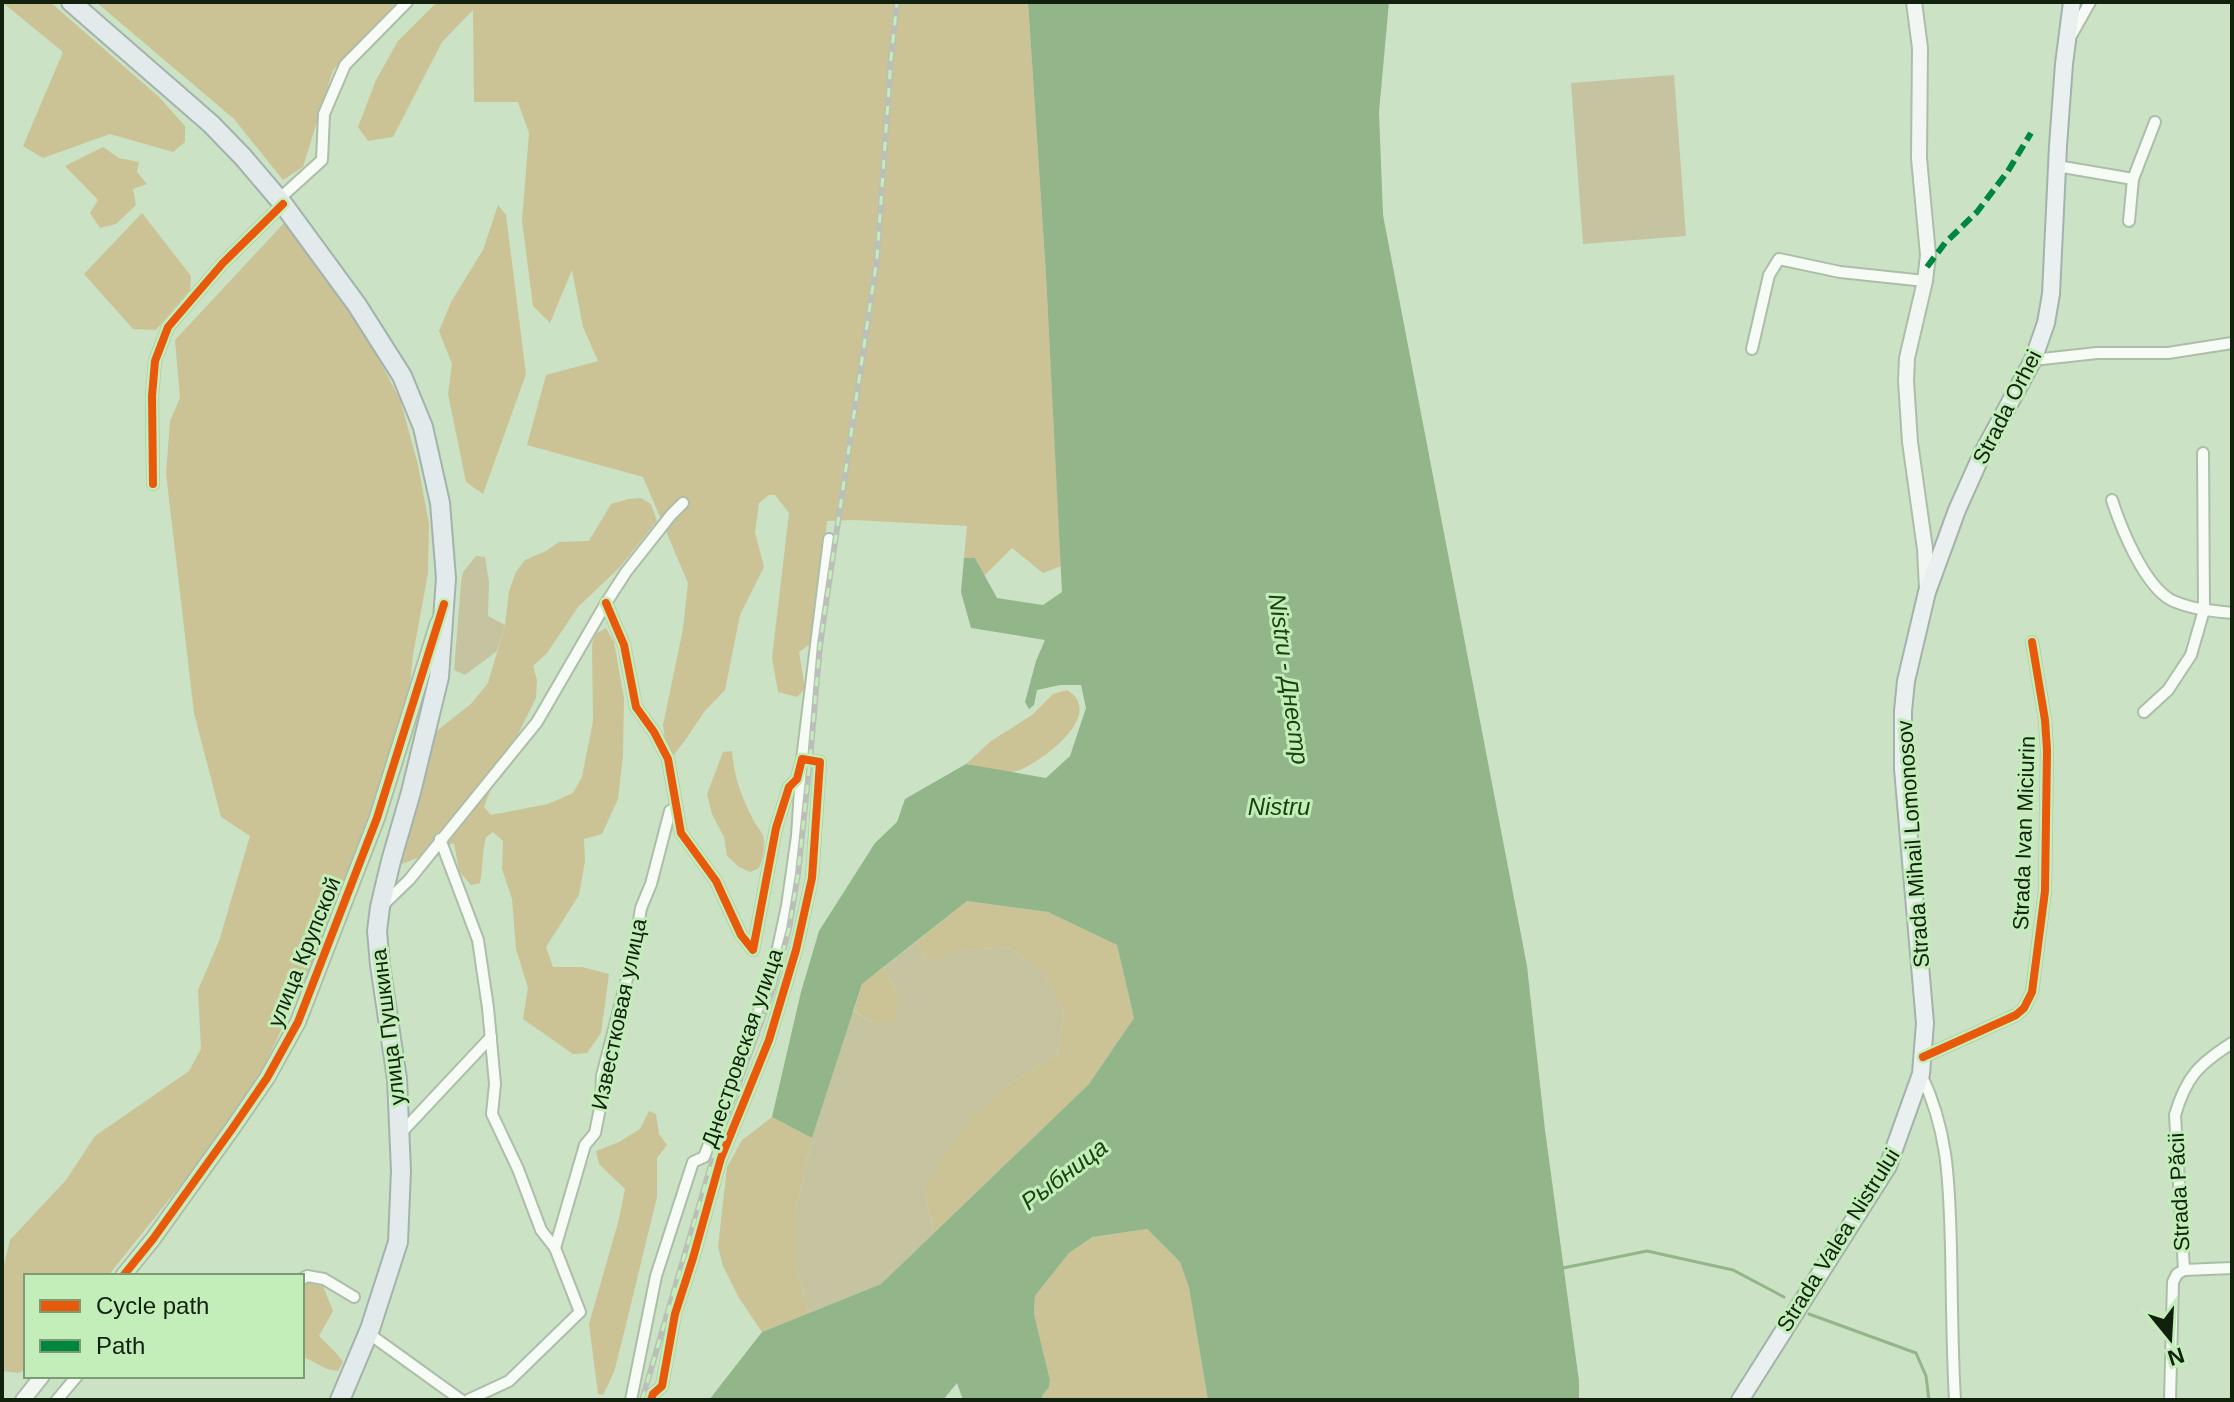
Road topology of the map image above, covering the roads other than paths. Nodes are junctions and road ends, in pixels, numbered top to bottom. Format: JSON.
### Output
{"nodes":[{"id":1,"x":71,"y":2,"type":"edge"},
{"id":2,"x":407,"y":2,"type":"edge"},
{"id":3,"x":1914,"y":2,"type":"edge"},
{"id":4,"x":2072,"y":2,"type":"edge"},
{"id":5,"x":2090,"y":2,"type":"edge"},
{"id":6,"x":2066,"y":42,"type":"junction"},
{"id":7,"x":2155,"y":122,"type":"dead end"},
{"id":8,"x":2057,"y":166,"type":"junction"},
{"id":9,"x":2133,"y":179,"type":"junction"},
{"id":10,"x":281,"y":202,"type":"junction"},
{"id":11,"x":2129,"y":221,"type":"dead end"},
{"id":12,"x":1925,"y":281,"type":"junction"},
{"id":13,"x":2232,"y":343,"type":"edge"},
{"id":14,"x":1752,"y":349,"type":"dead end"},
{"id":15,"x":2033,"y":360,"type":"junction"},
{"id":16,"x":2203,"y":453,"type":"dead end"},
{"id":17,"x":153,"y":484,"type":"dead end"},
{"id":18,"x":2112,"y":500,"type":"dead end"},
{"id":19,"x":683,"y":503,"type":"dead end"},
{"id":20,"x":829,"y":539,"type":"dead end"},
{"id":21,"x":1927,"y":592,"type":"junction"},
{"id":22,"x":606,"y":603,"type":"junction"},
{"id":23,"x":444,"y":604,"type":"junction"},
{"id":24,"x":2204,"y":610,"type":"junction"},
{"id":25,"x":2232,"y":613,"type":"edge"},
{"id":26,"x":2032,"y":642,"type":"dead end"},
{"id":27,"x":2144,"y":712,"type":"dead end"},
{"id":28,"x":802,"y":759,"type":"junction"},
{"id":29,"x":676,"y":807,"type":"junction"},
{"id":30,"x":440,"y":839,"type":"junction"},
{"id":31,"x":380,"y":907,"type":"junction"},
{"id":32,"x":491,"y":1037,"type":"junction"},
{"id":33,"x":2232,"y":1043,"type":"edge"},
{"id":34,"x":1922,"y":1066,"type":"junction"},
{"id":35,"x":400,"y":1134,"type":"junction"},
{"id":36,"x":555,"y":1248,"type":"junction"},
{"id":37,"x":2232,"y":1268,"type":"edge"},
{"id":38,"x":2184,"y":1270,"type":"junction"},
{"id":39,"x":125,"y":1274,"type":"edge"},
{"id":40,"x":304,"y":1278,"type":"edge"},
{"id":41,"x":354,"y":1297,"type":"dead end"},
{"id":42,"x":368,"y":1333,"type":"junction"},
{"id":43,"x":40,"y":1378,"type":"edge"},
{"id":44,"x":75,"y":1378,"type":"edge"},
{"id":45,"x":23,"y":1400,"type":"edge"},
{"id":46,"x":57,"y":1400,"type":"edge"},
{"id":47,"x":340,"y":1400,"type":"edge"},
{"id":48,"x":461,"y":1400,"type":"edge"},
{"id":49,"x":468,"y":1400,"type":"edge"},
{"id":50,"x":631,"y":1400,"type":"edge"},
{"id":51,"x":651,"y":1400,"type":"edge"},
{"id":52,"x":1740,"y":1400,"type":"edge"},
{"id":53,"x":1955,"y":1400,"type":"edge"},
{"id":54,"x":2170,"y":1400,"type":"edge"}],
"edges":[{"from":1,"to":10,"type":"highway","name":"улица Пушкина"},
{"from":2,"to":10,"type":"street"},
{"from":3,"to":12,"type":"street","name":"Strada Mihail Lomonosov"},
{"from":4,"to":6,"type":"main road","name":"Strada Orhei"},
{"from":5,"to":6,"type":"street","name":"Strada Orhei"},
{"from":6,"to":8,"type":"main road","name":"Strada Orhei"},
{"from":7,"to":9,"type":"street"},
{"from":8,"to":9,"type":"street"},
{"from":8,"to":15,"type":"main road","name":"Strada Orhei"},
{"from":9,"to":11,"type":"street"},
{"from":10,"to":17,"type":"street"},
{"from":10,"to":23,"type":"highway","name":"улица Пушкина"},
{"from":12,"to":14,"type":"street"},
{"from":12,"to":21,"type":"street","name":"Strada Mihail Lomonosov"},
{"from":13,"to":15,"type":"street"},
{"from":15,"to":21,"type":"main road","name":"Strada Orhei"},
{"from":16,"to":24,"type":"street"},
{"from":18,"to":24,"type":"street"},
{"from":19,"to":22,"type":"street"},
{"from":20,"to":28,"type":"street","name":"Днестровская улица"},
{"from":21,"to":34,"type":"main road","name":"Strada Mihail Lomonosov"},
{"from":22,"to":29,"type":"street"},
{"from":22,"to":30,"type":"street"},
{"from":23,"to":31,"type":"highway","name":"улица Пушкина"},
{"from":23,"to":39,"type":"street","name":"улица Крупской"},
{"from":24,"to":25,"type":"street"},
{"from":24,"to":27,"type":"street"},
{"from":26,"to":34,"type":"street","name":"Strada Ivan Miciurin"},
{"from":28,"to":29,"type":"street"},
{"from":28,"to":50,"type":"street","name":"Днестровская улица"},
{"from":28,"to":51,"type":"street"},
{"from":29,"to":36,"type":"street","name":"Известковая улица"},
{"from":30,"to":31,"type":"street"},
{"from":30,"to":32,"type":"street"},
{"from":31,"to":35,"type":"highway","name":"улица Пушкина"},
{"from":32,"to":35,"type":"street"},
{"from":32,"to":36,"type":"street"},
{"from":33,"to":38,"type":"street","name":"Strada Păcii"},
{"from":34,"to":52,"type":"main road","name":"Strada Valea Nistrului"},
{"from":34,"to":53,"type":"street","name":"Strada Mihail Lomonosov"},
{"from":35,"to":42,"type":"highway","name":"улица Пушкина"},
{"from":36,"to":49,"type":"street"},
{"from":37,"to":38,"type":"street","name":"Strada Păcii"},
{"from":38,"to":54,"type":"street","name":"Strada Păcii"},
{"from":40,"to":41,"type":"street"},
{"from":42,"to":47,"type":"highway","name":"улица Пушкина"},
{"from":42,"to":48,"type":"street"},
{"from":43,"to":45,"type":"street"},
{"from":44,"to":46,"type":"street"}]}
